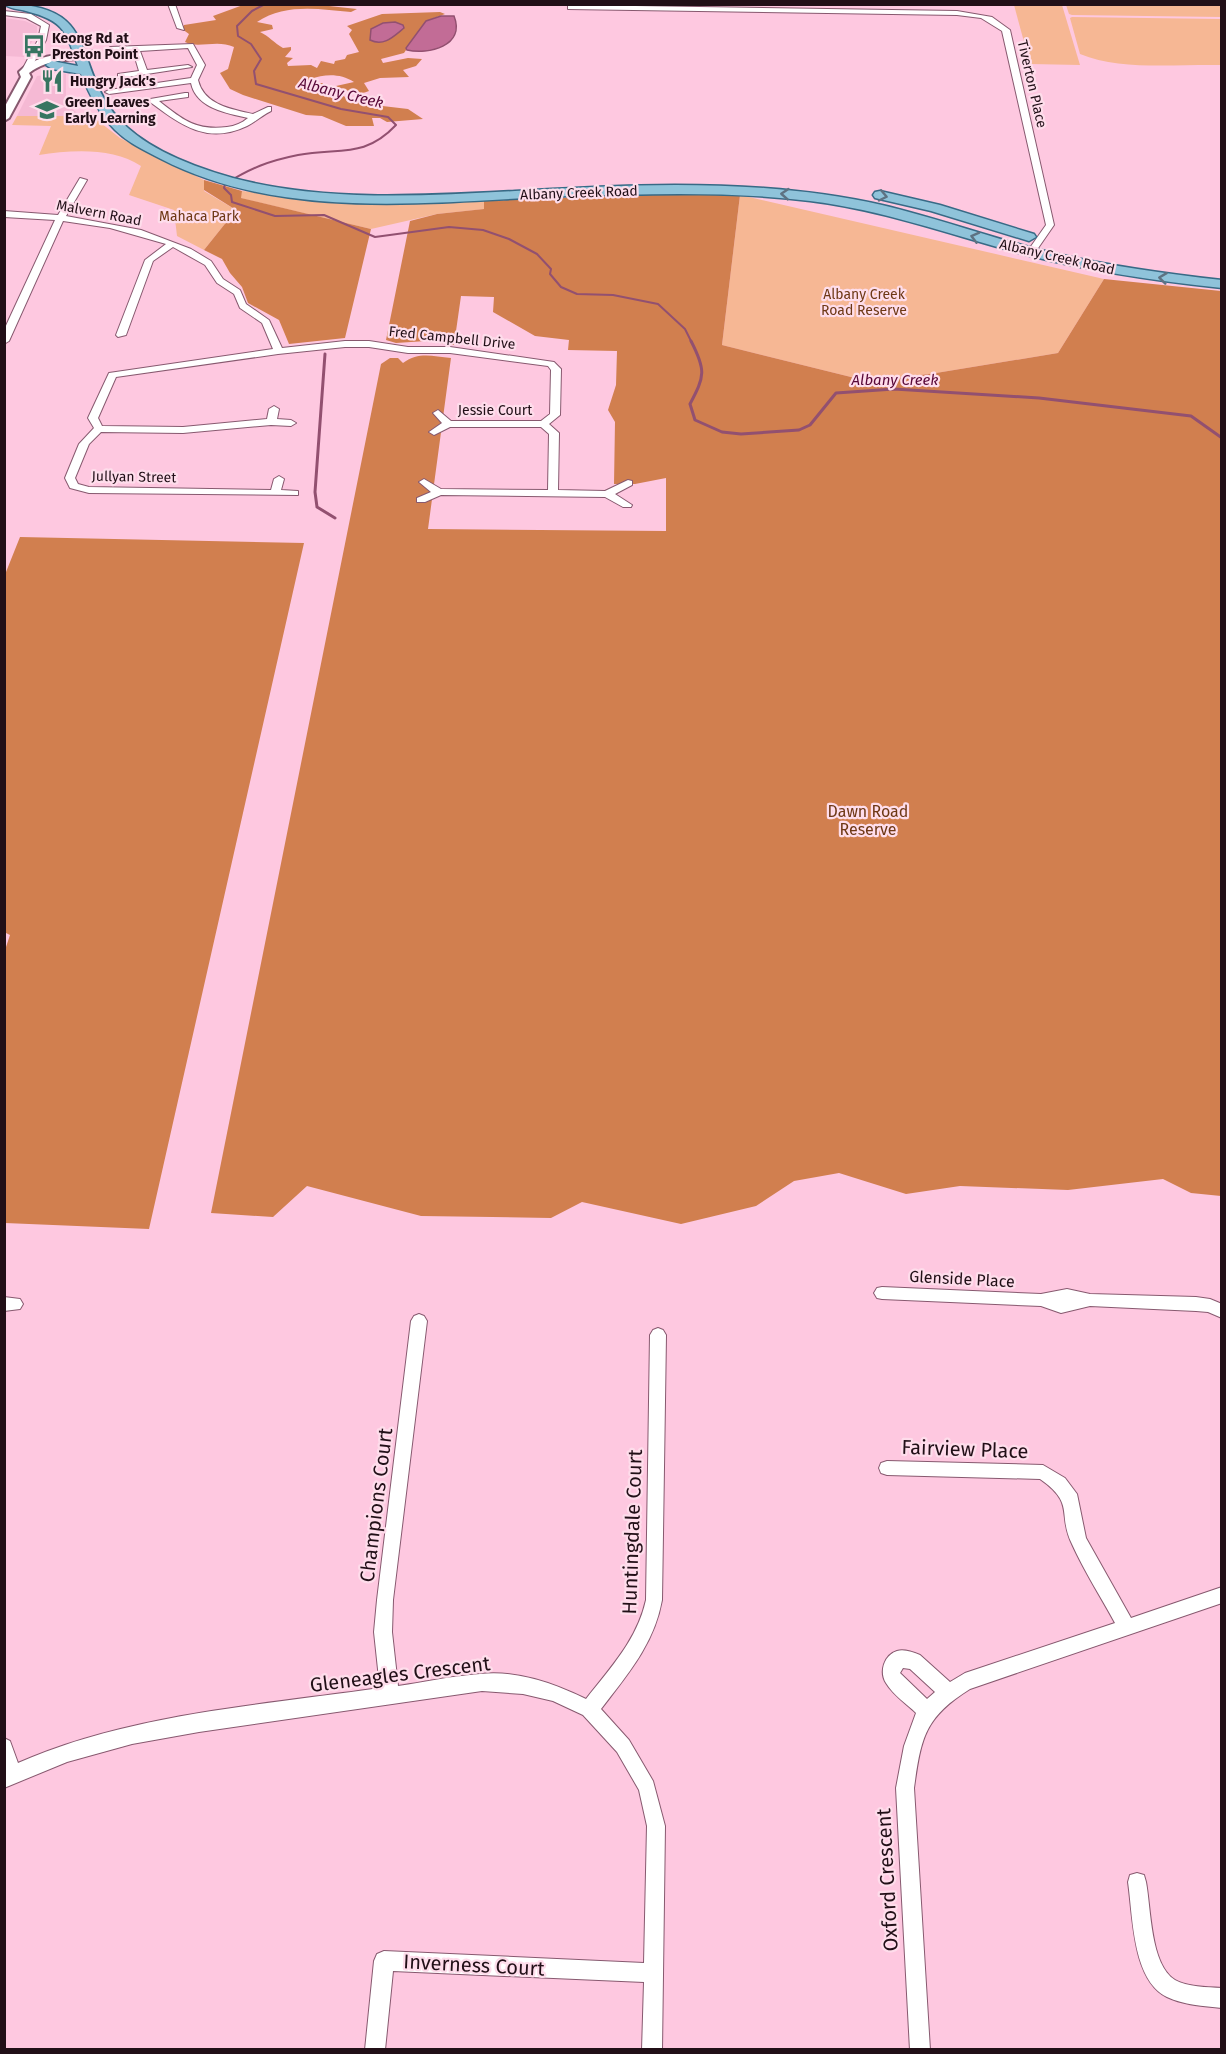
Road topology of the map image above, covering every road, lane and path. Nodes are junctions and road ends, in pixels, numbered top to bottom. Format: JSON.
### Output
{"nodes":[{"id":1,"x":9,"y":4,"type":"edge"},
{"id":2,"x":35,"y":4,"type":"edge"},
{"id":3,"x":171,"y":4,"type":"edge"},
{"id":4,"x":571,"y":7,"type":"dead end"},
{"id":5,"x":4,"y":13,"type":"edge"},
{"id":6,"x":181,"y":28,"type":"dead end"},
{"id":7,"x":112,"y":49,"type":"dead end"},
{"id":8,"x":138,"y":49,"type":"junction"},
{"id":9,"x":97,"y":60,"type":"joint"},
{"id":10,"x":42,"y":63,"type":"junction"},
{"id":11,"x":84,"y":63,"type":"junction"},
{"id":12,"x":188,"y":67,"type":"dead end"},
{"id":13,"x":144,"y":73,"type":"junction"},
{"id":14,"x":121,"y":76,"type":"dead end"},
{"id":15,"x":194,"y":80,"type":"junction"},
{"id":16,"x":107,"y":87,"type":"joint"},
{"id":17,"x":185,"y":95,"type":"dead end"},
{"id":18,"x":152,"y":100,"type":"junction"},
{"id":19,"x":137,"y":102,"type":"dead end"},
{"id":20,"x":268,"y":109,"type":"dead end"},
{"id":21,"x":4,"y":118,"type":"edge"},
{"id":22,"x":252,"y":118,"type":"junction"},
{"id":23,"x":136,"y":134,"type":"junction"},
{"id":24,"x":243,"y":179,"type":"junction"},
{"id":25,"x":83,"y":180,"type":"dead end"},
{"id":26,"x":779,"y":180,"type":"dead end"},
{"id":27,"x":801,"y":182,"type":"dead end"},
{"id":28,"x":4,"y":214,"type":"edge"},
{"id":29,"x":60,"y":218,"type":"junction"},
{"id":30,"x":172,"y":244,"type":"junction"},
{"id":31,"x":1035,"y":246,"type":"junction"},
{"id":32,"x":1221,"y":273,"type":"edge"},
{"id":33,"x":1221,"y":284,"type":"edge"},
{"id":34,"x":121,"y":335,"type":"dead end"},
{"id":35,"x":4,"y":341,"type":"edge"},
{"id":36,"x":278,"y":351,"type":"junction"},
{"id":37,"x":274,"y":409,"type":"dead end"},
{"id":38,"x":438,"y":413,"type":"dead end"},
{"id":39,"x":271,"y":422,"type":"junction"},
{"id":40,"x":291,"y":423,"type":"dead end"},
{"id":41,"x":448,"y":424,"type":"junction"},
{"id":42,"x":543,"y":424,"type":"junction"},
{"id":43,"x":99,"y":429,"type":"junction"},
{"id":44,"x":434,"y":432,"type":"dead end"},
{"id":45,"x":279,"y":479,"type":"dead end"},
{"id":46,"x":424,"y":482,"type":"dead end"},
{"id":47,"x":628,"y":483,"type":"dead end"},
{"id":48,"x":438,"y":492,"type":"junction"},
{"id":49,"x":275,"y":493,"type":"junction"},
{"id":50,"x":294,"y":493,"type":"dead end"},
{"id":51,"x":553,"y":493,"type":"junction"},
{"id":52,"x":607,"y":494,"type":"junction"},
{"id":53,"x":421,"y":500,"type":"dead end"},
{"id":54,"x":627,"y":505,"type":"dead end"},
{"id":55,"x":882,"y":1293,"type":"dead end"},
{"id":56,"x":1220,"y":1310,"type":"edge"},
{"id":57,"x":419,"y":1321,"type":"dead end"},
{"id":58,"x":658,"y":1335,"type":"dead end"},
{"id":59,"x":887,"y":1468,"type":"dead end"},
{"id":60,"x":1221,"y":1595,"type":"edge"},
{"id":61,"x":1126,"y":1626,"type":"junction"},
{"id":62,"x":949,"y":1693,"type":"junction"},
{"id":63,"x":390,"y":1696,"type":"junction"},
{"id":64,"x":589,"y":1709,"type":"junction"},
{"id":65,"x":928,"y":1712,"type":"junction"},
{"id":66,"x":4,"y":1748,"type":"edge"},
{"id":67,"x":9,"y":1777,"type":"edge"},
{"id":68,"x":1137,"y":1882,"type":"dead end"},
{"id":69,"x":653,"y":1973,"type":"junction"},
{"id":70,"x":1221,"y":1998,"type":"edge"},
{"id":71,"x":375,"y":2049,"type":"edge"},
{"id":72,"x":652,"y":2049,"type":"edge"},
{"id":73,"x":920,"y":2049,"type":"edge"}],
"edges":[{"from":1,"to":11,"type":"main road","name":"Albany Creek Road"},
{"from":2,"to":9,"type":"main road"},
{"from":3,"to":6,"type":"street"},
{"from":4,"to":31,"type":"street","name":"Tiverton Place"},
{"from":5,"to":10,"type":"street"},
{"from":7,"to":8,"type":"street"},
{"from":8,"to":13,"type":"street"},
{"from":8,"to":15,"type":"street"},
{"from":9,"to":11,"type":"street"},
{"from":10,"to":11,"type":"main road"},
{"from":10,"to":21,"type":"street"},
{"from":11,"to":23,"type":"main road","name":"Albany Creek Road"},
{"from":12,"to":13,"type":"street"},
{"from":13,"to":14,"type":"street"},
{"from":15,"to":16,"type":"street"},
{"from":15,"to":22,"type":"street"},
{"from":16,"to":23,"type":"main road","name":"Albany Creek Road"},
{"from":17,"to":18,"type":"street"},
{"from":18,"to":19,"type":"street"},
{"from":18,"to":22,"type":"street"},
{"from":20,"to":22,"type":"street"},
{"from":23,"to":24,"type":"main road","name":"Albany Creek Road"},
{"from":24,"to":26,"type":"main road","name":"Albany Creek Road"},
{"from":31,"to":24,"type":"main road","name":"Albany Creek Road","one_way":true},
{"from":25,"to":29,"type":"street"},
{"from":27,"to":31,"type":"main road","name":"Albany Creek Road","one_way":true},
{"from":28,"to":29,"type":"street","name":"Malvern Road"},
{"from":29,"to":30,"type":"street","name":"Malvern Road"},
{"from":29,"to":35,"type":"street"},
{"from":30,"to":34,"type":"street"},
{"from":30,"to":36,"type":"street","name":"Malvern Road"},
{"from":31,"to":32,"type":"main road","name":"Albany Creek Road"},
{"from":33,"to":31,"type":"main road","name":"Albany Creek Road","one_way":true},
{"from":36,"to":42,"type":"street","name":"Fred Campbell Drive"},
{"from":36,"to":43,"type":"street"},
{"from":37,"to":39,"type":"street"},
{"from":38,"to":41,"type":"street","name":"Jessie Court"},
{"from":39,"to":40,"type":"street"},
{"from":39,"to":43,"type":"street"},
{"from":41,"to":42,"type":"street","name":"Jessie Court"},
{"from":41,"to":44,"type":"street","name":"Jessie Court"},
{"from":42,"to":51,"type":"street"},
{"from":43,"to":49,"type":"street","name":"Jullyan Street"},
{"from":45,"to":49,"type":"street"},
{"from":46,"to":48,"type":"street"},
{"from":47,"to":52,"type":"street"},
{"from":48,"to":51,"type":"street"},
{"from":48,"to":53,"type":"street"},
{"from":49,"to":50,"type":"street","name":"Jullyan Street"},
{"from":51,"to":52,"type":"street"},
{"from":52,"to":54,"type":"street"},
{"from":55,"to":56,"type":"street","name":"Glenside Place"},
{"from":57,"to":63,"type":"street","name":"Champions Court"},
{"from":58,"to":64,"type":"street","name":"Huntingdale Court"},
{"from":59,"to":61,"type":"street","name":"Fairview Place"},
{"from":60,"to":61,"type":"street","name":"Oxford Crescent"},
{"from":61,"to":62,"type":"street","name":"Oxford Crescent"},
{"from":62,"to":65,"type":"street","name":"Oxford Crescent"},
{"from":62,"to":65,"type":"street"},
{"from":63,"to":64,"type":"street","name":"Gleneagles Crescent"},
{"from":63,"to":67,"type":"street","name":"Gleneagles Crescent"},
{"from":64,"to":69,"type":"street","name":"Gleneagles Crescent"},
{"from":65,"to":73,"type":"street","name":"Oxford Crescent"},
{"from":66,"to":67,"type":"street"},
{"from":68,"to":70,"type":"street"},
{"from":69,"to":71,"type":"street","name":"Inverness Court"},
{"from":69,"to":72,"type":"street","name":"Gleneagles Crescent"}]}
